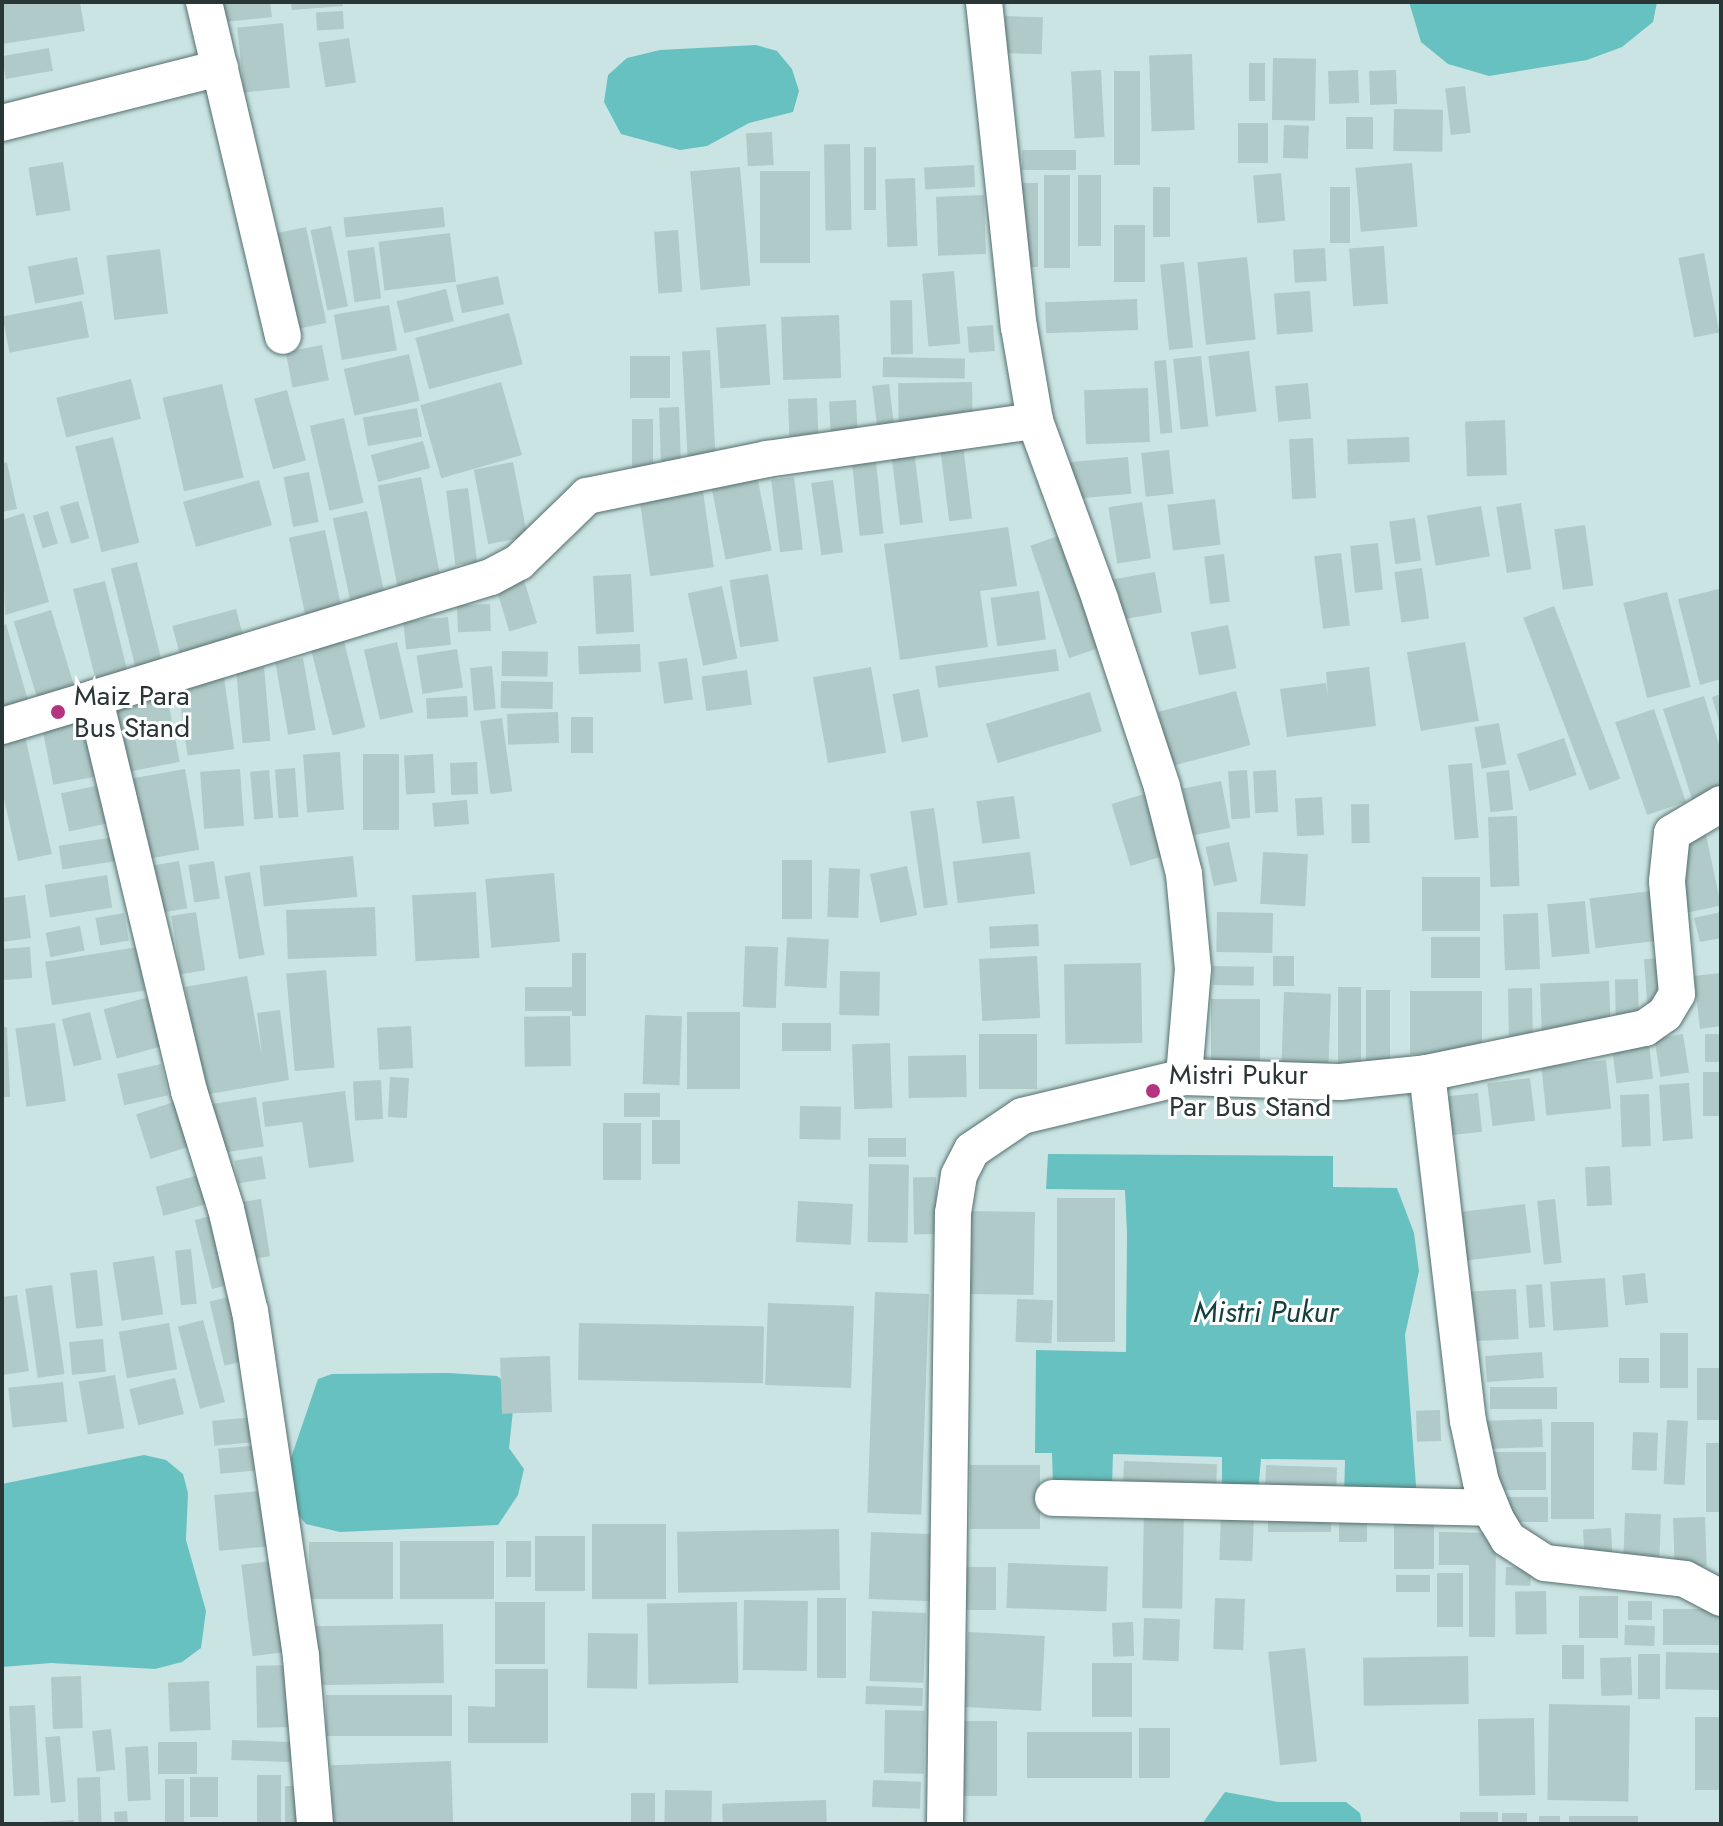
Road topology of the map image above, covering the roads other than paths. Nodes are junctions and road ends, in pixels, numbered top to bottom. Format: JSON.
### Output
{"nodes":[{"id":1,"x":204,"y":2,"type":"edge"},
{"id":2,"x":984,"y":2,"type":"edge"},
{"id":3,"x":220,"y":68,"type":"junction"},
{"id":4,"x":2,"y":123,"type":"edge"},
{"id":5,"x":283,"y":336,"type":"dead end"},
{"id":6,"x":1035,"y":421,"type":"junction"},
{"id":7,"x":95,"y":698,"type":"junction"},
{"id":8,"x":2,"y":726,"type":"edge"},
{"id":9,"x":1721,"y":804,"type":"edge"},
{"id":10,"x":1427,"y":1073,"type":"junction"},
{"id":11,"x":1184,"y":1077,"type":"junction"},
{"id":12,"x":1053,"y":1498,"type":"dead end"},
{"id":13,"x":1491,"y":1508,"type":"junction"},
{"id":14,"x":1721,"y":1598,"type":"edge"},
{"id":15,"x":315,"y":1824,"type":"edge"},
{"id":16,"x":945,"y":1824,"type":"edge"}],
"edges":[{"from":1,"to":3,"type":"street"},
{"from":2,"to":6,"type":"street"},
{"from":3,"to":4,"type":"street"},
{"from":3,"to":5,"type":"street"},
{"from":6,"to":7,"type":"street"},
{"from":6,"to":11,"type":"street"},
{"from":7,"to":8,"type":"street"},
{"from":7,"to":15,"type":"street"},
{"from":9,"to":10,"type":"street"},
{"from":10,"to":11,"type":"street"},
{"from":10,"to":13,"type":"street"},
{"from":11,"to":16,"type":"street"},
{"from":12,"to":13,"type":"street"},
{"from":13,"to":14,"type":"street"}]}
